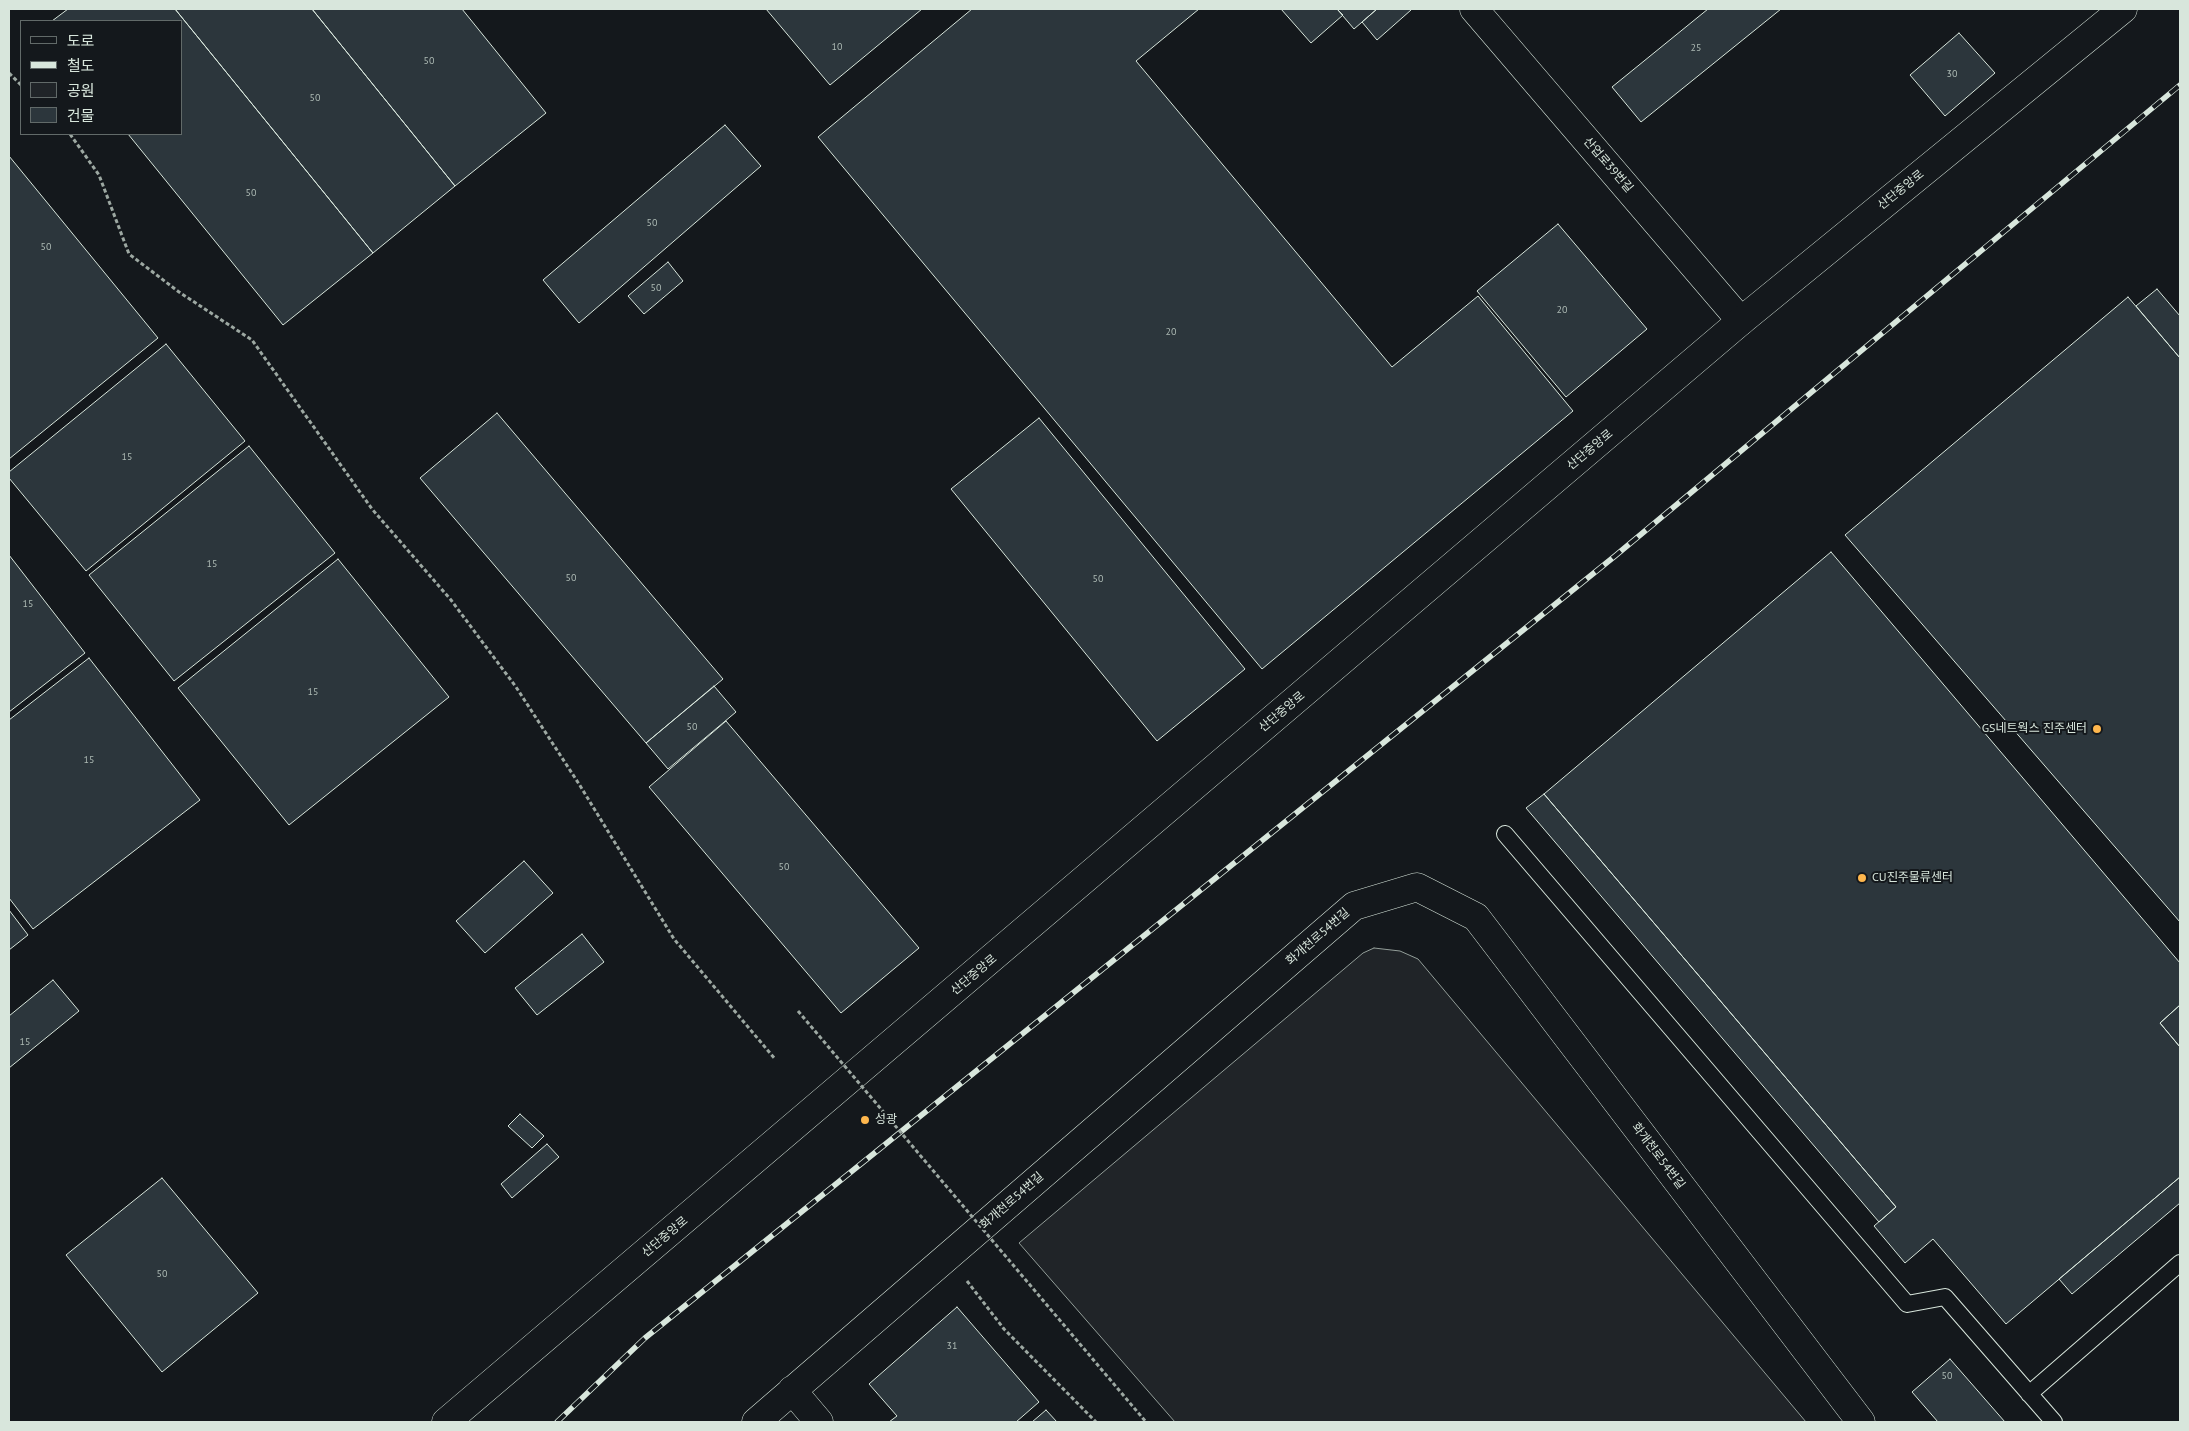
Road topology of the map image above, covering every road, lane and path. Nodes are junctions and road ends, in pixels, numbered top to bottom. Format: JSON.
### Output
{"nodes":[{"id":1,"x":1474,"y":9,"type":"edge"},
{"id":2,"x":2123,"y":9,"type":"edge"},
{"id":3,"x":9,"y":73,"type":"edge"},
{"id":4,"x":20,"y":84,"type":"edge"},
{"id":5,"x":71,"y":135,"type":"edge"},
{"id":6,"x":1742,"y":321,"type":"junction"},
{"id":7,"x":1505,"y":834,"type":"dead end"},
{"id":8,"x":798,"y":1011,"type":"dead end"},
{"id":9,"x":775,"y":1059,"type":"dead end"},
{"id":10,"x":2180,"y":1263,"type":"edge"},
{"id":11,"x":963,"y":1276,"type":"dead end"},
{"id":12,"x":792,"y":1390,"type":"junction"},
{"id":13,"x":2029,"y":1394,"type":"junction"},
{"id":14,"x":446,"y":1422,"type":"edge"},
{"id":15,"x":756,"y":1422,"type":"edge"},
{"id":16,"x":819,"y":1422,"type":"edge"},
{"id":17,"x":1096,"y":1422,"type":"edge"},
{"id":18,"x":1146,"y":1422,"type":"edge"},
{"id":19,"x":1861,"y":1422,"type":"edge"},
{"id":20,"x":2054,"y":1422,"type":"edge"}],
"edges":[{"from":1,"to":6,"type":"street","name":"산업로39번길"},
{"from":2,"to":6,"type":"street","name":"산단중앙로"},
{"from":3,"to":4,"type":"path"},
{"from":5,"to":9,"type":"path"},
{"from":6,"to":14,"type":"street","name":"산단중앙로"},
{"from":7,"to":13,"type":"lane"},
{"from":8,"to":18,"type":"path","bridge":true},
{"from":10,"to":13,"type":"lane"},
{"from":11,"to":17,"type":"path"},
{"from":12,"to":15,"type":"street","name":"화개천로54번길"},
{"from":12,"to":16,"type":"street"},
{"from":12,"to":19,"type":"street","name":"화개천로54번길"},
{"from":13,"to":20,"type":"lane"}]}
